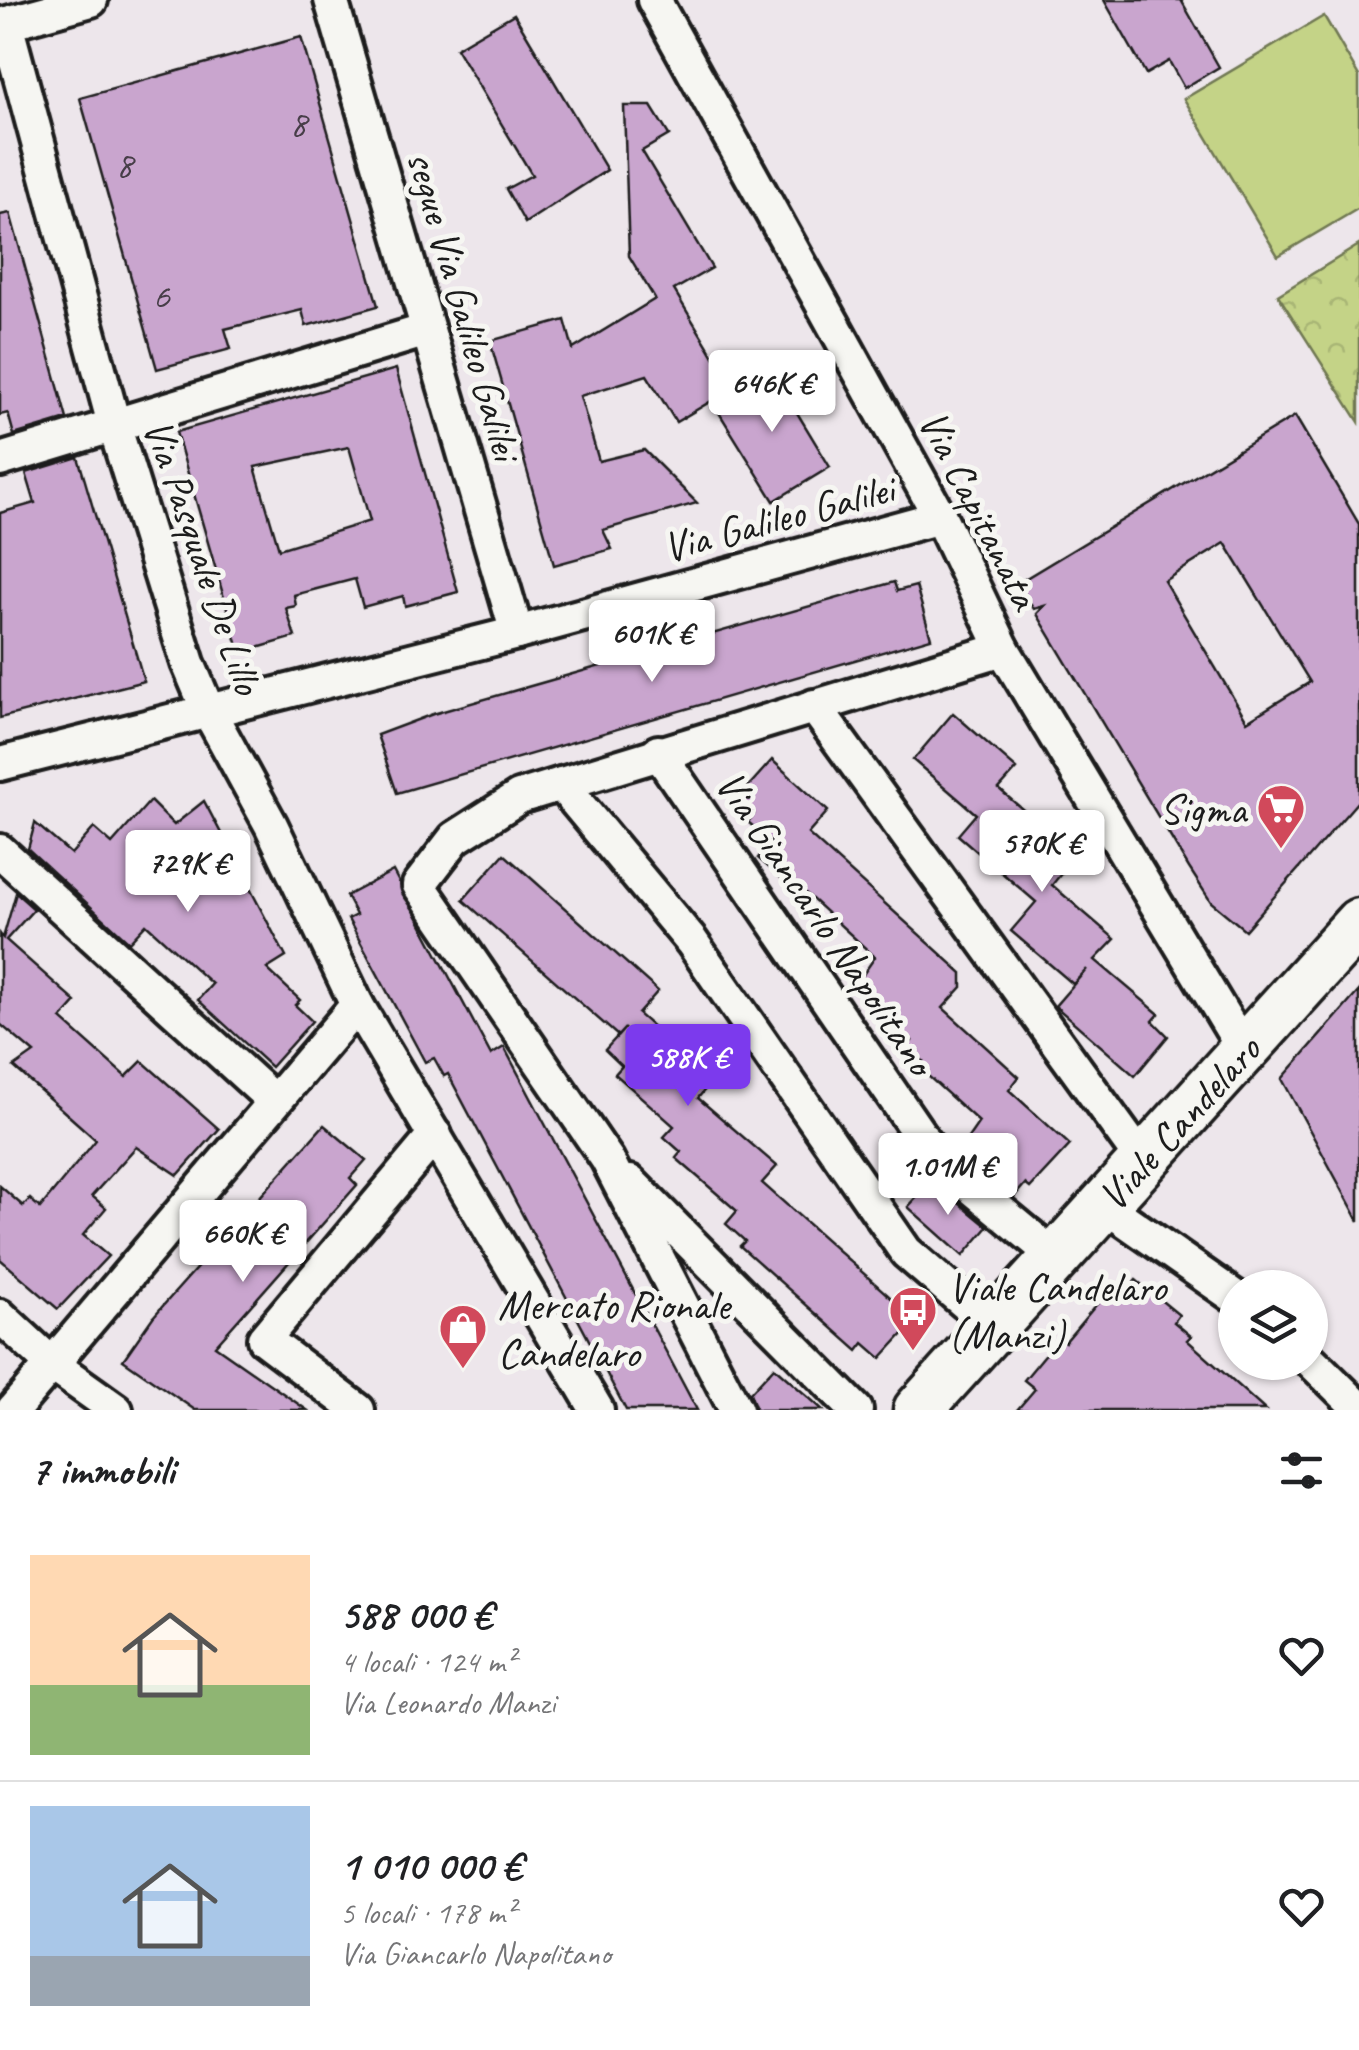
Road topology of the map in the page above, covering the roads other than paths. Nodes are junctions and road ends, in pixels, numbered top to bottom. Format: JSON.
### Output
{"nodes":[{"id":1,"x":91,"y":0,"type":"edge"},
{"id":2,"x":331,"y":0,"type":"edge"},
{"id":3,"x":654,"y":0,"type":"edge"},
{"id":4,"x":3,"y":25,"type":"edge"},
{"id":5,"x":427,"y":330,"type":"junction"},
{"id":6,"x":115,"y":428,"type":"junction"},
{"id":7,"x":0,"y":460,"type":"edge"},
{"id":8,"x":940,"y":518,"type":"junction"},
{"id":9,"x":518,"y":633,"type":"junction"},
{"id":10,"x":1004,"y":649,"type":"junction"},
{"id":11,"x":814,"y":706,"type":"junction"},
{"id":12,"x":207,"y":708,"type":"junction"},
{"id":13,"x":658,"y":752,"type":"junction"},
{"id":14,"x":0,"y":764,"type":"edge"},
{"id":15,"x":561,"y":784,"type":"junction"},
{"id":16,"x":0,"y":850,"type":"edge"},
{"id":17,"x":1359,"y":924,"type":"edge"},
{"id":18,"x":357,"y":1005,"type":"junction"},
{"id":19,"x":1244,"y":1050,"type":"junction"},
{"id":20,"x":273,"y":1100,"type":"junction"},
{"id":21,"x":435,"y":1134,"type":"junction"},
{"id":22,"x":607,"y":1158,"type":"junction"},
{"id":23,"x":1142,"y":1160,"type":"junction"},
{"id":24,"x":1102,"y":1204,"type":"junction"},
{"id":25,"x":1058,"y":1260,"type":"junction"},
{"id":26,"x":1218,"y":1285,"type":"edge"},
{"id":27,"x":0,"y":1316,"type":"edge"},
{"id":28,"x":992,"y":1325,"type":"junction"},
{"id":29,"x":53,"y":1365,"type":"junction"},
{"id":30,"x":1328,"y":1378,"type":"edge"},
{"id":31,"x":1359,"y":1408,"type":"edge"},
{"id":32,"x":13,"y":1410,"type":"edge"},
{"id":33,"x":116,"y":1410,"type":"edge"},
{"id":34,"x":358,"y":1410,"type":"edge"},
{"id":35,"x":597,"y":1410,"type":"edge"},
{"id":36,"x":736,"y":1410,"type":"edge"},
{"id":37,"x":856,"y":1410,"type":"edge"},
{"id":38,"x":918,"y":1410,"type":"edge"}],
"edges":[{"from":1,"to":4,"type":"street"},
{"from":2,"to":5,"type":"street","name":"segue Via Galileo Galilei"},
{"from":3,"to":8,"type":"street","name":"Via Capitanata"},
{"from":4,"to":6,"type":"street","name":"Via Pasquale De Lillo"},
{"from":5,"to":6,"type":"street"},
{"from":5,"to":9,"type":"street","name":"segue Via Galileo Galilei"},
{"from":6,"to":7,"type":"street"},
{"from":6,"to":12,"type":"street","name":"Via Pasquale De Lillo"},
{"from":8,"to":9,"type":"street","name":"Via Galileo Galilei"},
{"from":8,"to":10,"type":"street","name":"Via Capitanata"},
{"from":9,"to":12,"type":"street","name":"Via Galileo Galilei"},
{"from":10,"to":11,"type":"street"},
{"from":10,"to":19,"type":"street","name":"Via Capitanata"},
{"from":11,"to":13,"type":"street"},
{"from":11,"to":23,"type":"street"},
{"from":12,"to":14,"type":"street","name":"Via Galileo Galilei"},
{"from":12,"to":18,"type":"street","name":"Via Pasquale De Lillo"},
{"from":13,"to":15,"type":"street"},
{"from":13,"to":25,"type":"street","name":"Via Giancarlo Napolitano"},
{"from":15,"to":22,"type":"street"},
{"from":15,"to":28,"type":"street"},
{"from":16,"to":20,"type":"street"},
{"from":17,"to":19,"type":"main road","name":"Viale Candelaro"},
{"from":18,"to":20,"type":"street"},
{"from":18,"to":21,"type":"street","name":"Via Pasquale De Lillo"},
{"from":19,"to":23,"type":"main road","name":"Viale Candelaro"},
{"from":20,"to":29,"type":"street"},
{"from":21,"to":34,"type":"street"},
{"from":21,"to":35,"type":"street","name":"Via Pasquale De Lillo"},
{"from":22,"to":36,"type":"street"},
{"from":22,"to":37,"type":"street"},
{"from":23,"to":24,"type":"main road","name":"Viale Candelaro"},
{"from":24,"to":25,"type":"main road","name":"Viale Candelaro"},
{"from":24,"to":26,"type":"street"},
{"from":25,"to":28,"type":"main road","name":"Viale Candelaro"},
{"from":27,"to":29,"type":"street"},
{"from":28,"to":38,"type":"main road","name":"Viale Candelaro"},
{"from":29,"to":32,"type":"street"},
{"from":29,"to":33,"type":"street"},
{"from":30,"to":31,"type":"street"}]}
